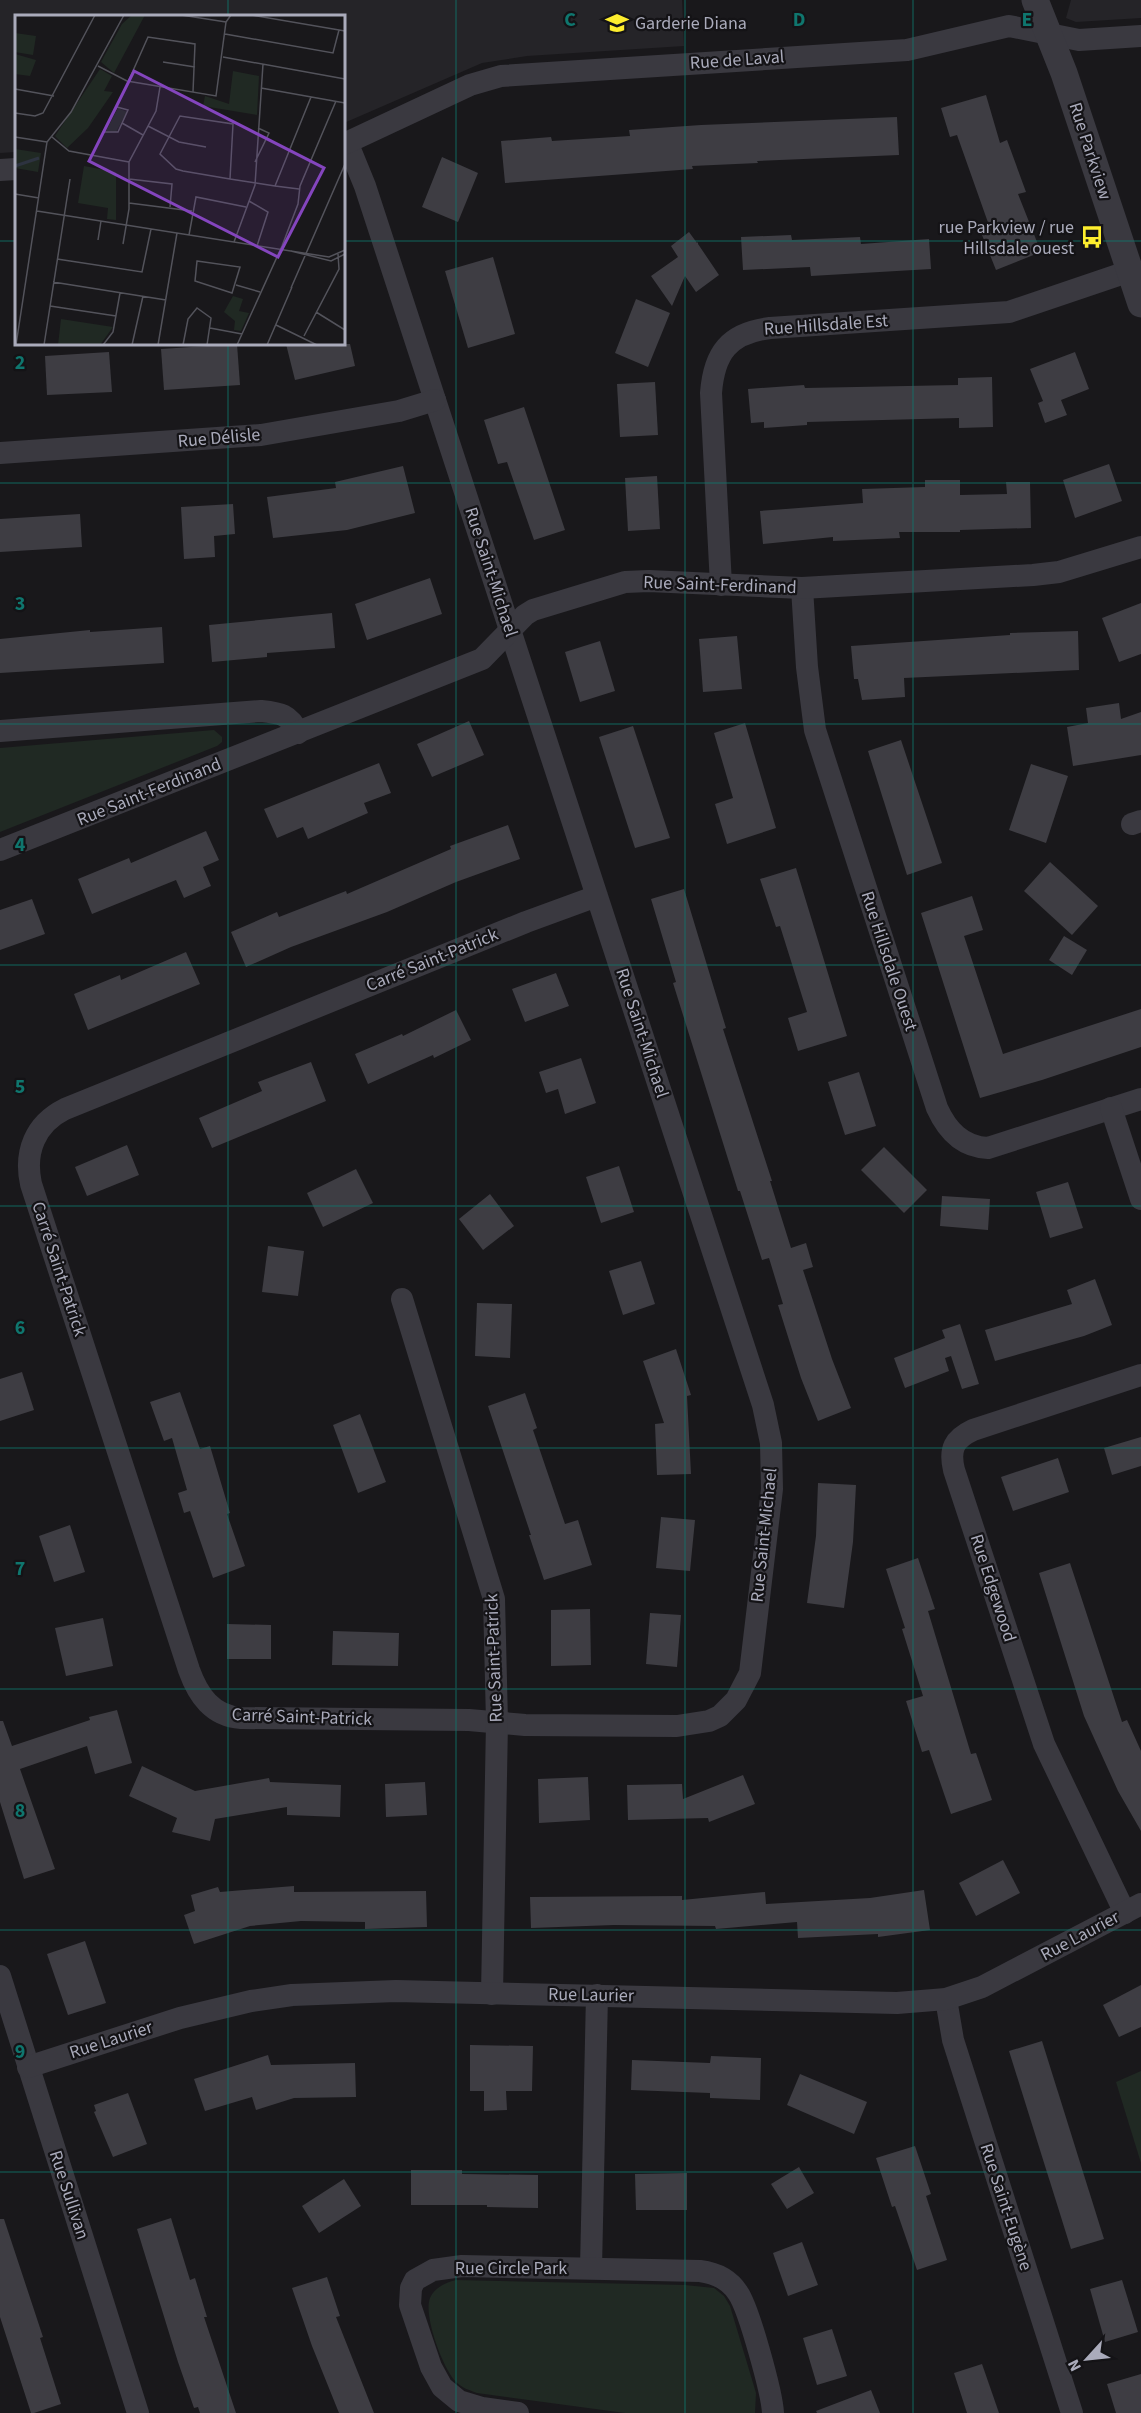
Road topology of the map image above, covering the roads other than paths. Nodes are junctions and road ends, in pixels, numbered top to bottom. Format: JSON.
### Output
{"nodes":[{"id":1,"x":1035,"y":0,"type":"edge"},
{"id":2,"x":1049,"y":33,"type":"junction"},
{"id":3,"x":1141,"y":36,"type":"edge"},
{"id":4,"x":345,"y":143,"type":"edge"},
{"id":5,"x":15,"y":169,"type":"edge"},
{"id":6,"x":0,"y":170,"type":"edge"},
{"id":7,"x":1130,"y":271,"type":"junction"},
{"id":8,"x":1141,"y":304,"type":"edge"},
{"id":9,"x":435,"y":400,"type":"junction"},
{"id":10,"x":0,"y":453,"type":"edge"},
{"id":11,"x":1141,"y":547,"type":"edge"},
{"id":12,"x":722,"y":585,"type":"junction"},
{"id":13,"x":802,"y":588,"type":"junction"},
{"id":14,"x":510,"y":631,"type":"junction"},
{"id":15,"x":0,"y":731,"type":"edge"},
{"id":16,"x":298,"y":733,"type":"junction"},
{"id":17,"x":0,"y":850,"type":"edge"},
{"id":18,"x":597,"y":896,"type":"junction"},
{"id":19,"x":1141,"y":1099,"type":"edge"},
{"id":20,"x":1111,"y":1108,"type":"junction"},
{"id":21,"x":1141,"y":1199,"type":"edge"},
{"id":22,"x":402,"y":1299,"type":"dead end"},
{"id":23,"x":1141,"y":1375,"type":"edge"},
{"id":24,"x":497,"y":1722,"type":"junction"},
{"id":25,"x":1133,"y":1909,"type":"edge"},
{"id":26,"x":0,"y":1977,"type":"edge"},
{"id":27,"x":492,"y":1994,"type":"junction"},
{"id":28,"x":597,"y":1995,"type":"junction"},
{"id":29,"x":946,"y":1999,"type":"junction"},
{"id":30,"x":28,"y":2067,"type":"junction"},
{"id":31,"x":591,"y":2268,"type":"junction"},
{"id":32,"x":138,"y":2413,"type":"edge"},
{"id":33,"x":518,"y":2413,"type":"edge"},
{"id":34,"x":772,"y":2413,"type":"edge"},
{"id":35,"x":1072,"y":2413,"type":"edge"}],
"edges":[{"from":1,"to":2,"type":"street","name":"Rue Parkview"},
{"from":2,"to":3,"type":"street","name":"Rue de Laval"},
{"from":2,"to":4,"type":"street","name":"Rue de Laval"},
{"from":2,"to":7,"type":"street","name":"Rue Parkview"},
{"from":4,"to":9,"type":"street","name":"Rue Saint-Michael"},
{"from":5,"to":6,"type":"street"},
{"from":7,"to":8,"type":"street","name":"Rue Parkview"},
{"from":7,"to":12,"type":"street","name":"Rue Hillsdale Est"},
{"from":9,"to":10,"type":"street","name":"Rue Délisle"},
{"from":9,"to":14,"type":"street","name":"Rue Saint-Michael"},
{"from":11,"to":13,"type":"street","name":"Rue Saint-Ferdinand"},
{"from":12,"to":13,"type":"street","name":"Rue Saint-Ferdinand"},
{"from":12,"to":14,"type":"street","name":"Rue Saint-Ferdinand"},
{"from":13,"to":20,"type":"street","name":"Rue Hillsdale Ouest"},
{"from":14,"to":16,"type":"street","name":"Rue Saint-Ferdinand"},
{"from":14,"to":18,"type":"street","name":"Rue Saint-Michael"},
{"from":15,"to":16,"type":"street"},
{"from":16,"to":17,"type":"street","name":"Rue Saint-Ferdinand"},
{"from":18,"to":24,"type":"street","name":"Rue Saint-Michael"},
{"from":18,"to":24,"type":"street","name":"Carré Saint-Patrick"},
{"from":19,"to":20,"type":"street","name":"Rue Hillsdale Ouest"},
{"from":20,"to":21,"type":"street"},
{"from":22,"to":24,"type":"street","name":"Rue Saint-Patrick"},
{"from":23,"to":25,"type":"street","name":"Rue Edgewood"},
{"from":24,"to":27,"type":"street","name":"Rue Saint-Patrick"},
{"from":25,"to":29,"type":"street","name":"Rue Laurier"},
{"from":26,"to":30,"type":"street","name":"Rue Sullivan"},
{"from":27,"to":28,"type":"street","name":"Rue Laurier"},
{"from":27,"to":30,"type":"street","name":"Rue Laurier"},
{"from":28,"to":29,"type":"street","name":"Rue Laurier"},
{"from":28,"to":31,"type":"street","name":"Rue Circle Park"},
{"from":29,"to":35,"type":"street","name":"Rue Saint-Eugène"},
{"from":30,"to":32,"type":"street","name":"Rue Sullivan"},
{"from":31,"to":33,"type":"street","name":"Rue Circle Park"},
{"from":31,"to":34,"type":"street","name":"Rue Circle Park"}]}
